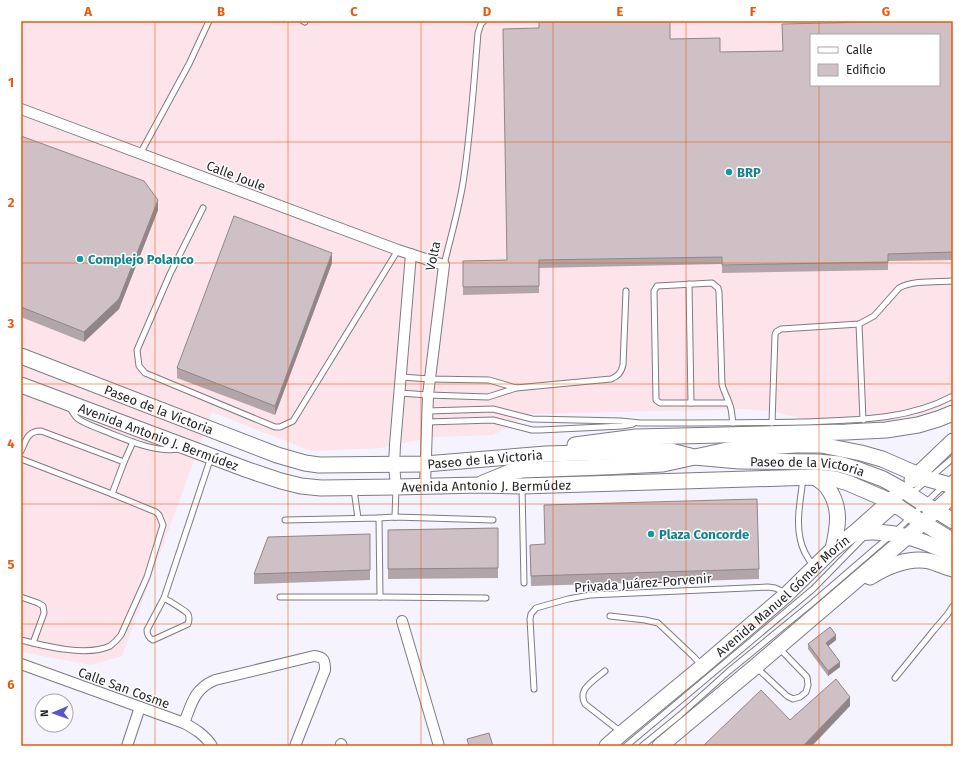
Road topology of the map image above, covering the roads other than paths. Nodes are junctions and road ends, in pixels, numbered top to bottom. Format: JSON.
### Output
{"nodes":[{"id":1,"x":209,"y":21,"type":"edge"},
{"id":2,"x":484,"y":21,"type":"edge"},
{"id":3,"x":21,"y":109,"type":"edge"},
{"id":4,"x":140,"y":154,"type":"junction"},
{"id":5,"x":203,"y":208,"type":"dead end"},
{"id":6,"x":398,"y":250,"type":"junction"},
{"id":7,"x":411,"y":254,"type":"junction"},
{"id":8,"x":444,"y":265,"type":"junction"},
{"id":9,"x":953,"y":281,"type":"edge"},
{"id":10,"x":689,"y":284,"type":"junction"},
{"id":11,"x":626,"y":291,"type":"dead end"},
{"id":12,"x":859,"y":324,"type":"junction"},
{"id":13,"x":21,"y":356,"type":"edge"},
{"id":14,"x":401,"y":377,"type":"junction"},
{"id":15,"x":430,"y":379,"type":"junction"},
{"id":16,"x":21,"y":385,"type":"edge"},
{"id":17,"x":516,"y":388,"type":"junction"},
{"id":18,"x":400,"y":393,"type":"junction"},
{"id":19,"x":428,"y":396,"type":"junction"},
{"id":20,"x":953,"y":396,"type":"edge"},
{"id":21,"x":66,"y":402,"type":"junction"},
{"id":22,"x":691,"y":403,"type":"junction"},
{"id":23,"x":729,"y":403,"type":"junction"},
{"id":24,"x":427,"y":411,"type":"junction"},
{"id":25,"x":953,"y":412,"type":"edge"},
{"id":26,"x":863,"y":420,"type":"junction"},
{"id":27,"x":426,"y":422,"type":"junction"},
{"id":28,"x":640,"y":422,"type":"junction"},
{"id":29,"x":733,"y":423,"type":"junction"},
{"id":30,"x":772,"y":423,"type":"junction"},
{"id":31,"x":953,"y":441,"type":"edge"},
{"id":32,"x":133,"y":442,"type":"junction"},
{"id":33,"x":188,"y":447,"type":"junction"},
{"id":34,"x":21,"y":451,"type":"edge"},
{"id":35,"x":546,"y":454,"type":"junction"},
{"id":36,"x":212,"y":456,"type":"junction"},
{"id":37,"x":694,"y":457,"type":"junction"},
{"id":38,"x":953,"y":458,"type":"edge"},
{"id":39,"x":21,"y":459,"type":"edge"},
{"id":40,"x":124,"y":462,"type":"junction"},
{"id":41,"x":425,"y":464,"type":"junction"},
{"id":42,"x":394,"y":465,"type":"junction"},
{"id":43,"x":809,"y":476,"type":"junction"},
{"id":44,"x":923,"y":477,"type":"junction"},
{"id":45,"x":479,"y":485,"type":"junction"},
{"id":46,"x":951,"y":485,"type":"edge"},
{"id":47,"x":425,"y":486,"type":"junction"},
{"id":48,"x":522,"y":486,"type":"junction"},
{"id":49,"x":396,"y":487,"type":"junction"},
{"id":50,"x":354,"y":488,"type":"junction"},
{"id":51,"x":112,"y":494,"type":"junction"},
{"id":52,"x":902,"y":499,"type":"junction"},
{"id":53,"x":930,"y":507,"type":"junction"},
{"id":54,"x":395,"y":517,"type":"junction"},
{"id":55,"x":358,"y":518,"type":"junction"},
{"id":56,"x":379,"y":518,"type":"junction"},
{"id":57,"x":285,"y":520,"type":"dead end"},
{"id":58,"x":493,"y":520,"type":"dead end"},
{"id":59,"x":917,"y":520,"type":"junction"},
{"id":60,"x":953,"y":521,"type":"edge"},
{"id":61,"x":870,"y":532,"type":"junction"},
{"id":62,"x":853,"y":534,"type":"junction"},
{"id":63,"x":901,"y":535,"type":"junction"},
{"id":64,"x":953,"y":541,"type":"edge"},
{"id":65,"x":833,"y":549,"type":"junction"},
{"id":66,"x":953,"y":555,"type":"edge"},
{"id":67,"x":814,"y":567,"type":"junction"},
{"id":68,"x":953,"y":569,"type":"edge"},
{"id":69,"x":524,"y":583,"type":"dead end"},
{"id":70,"x":843,"y":592,"type":"junction"},
{"id":71,"x":787,"y":594,"type":"junction"},
{"id":72,"x":21,"y":597,"type":"edge"},
{"id":73,"x":280,"y":597,"type":"dead end"},
{"id":74,"x":380,"y":597,"type":"junction"},
{"id":75,"x":164,"y":598,"type":"junction"},
{"id":76,"x":486,"y":598,"type":"dead end"},
{"id":77,"x":953,"y":606,"type":"edge"},
{"id":78,"x":610,"y":616,"type":"dead end"},
{"id":79,"x":402,"y":621,"type":"dead end"},
{"id":80,"x":21,"y":640,"type":"edge"},
{"id":81,"x":33,"y":643,"type":"junction"},
{"id":82,"x":778,"y":647,"type":"junction"},
{"id":83,"x":21,"y":664,"type":"edge"},
{"id":84,"x":756,"y":666,"type":"junction"},
{"id":85,"x":702,"y":667,"type":"junction"},
{"id":86,"x":605,"y":670,"type":"dead end"},
{"id":87,"x":895,"y":678,"type":"dead end"},
{"id":88,"x":534,"y":689,"type":"dead end"},
{"id":89,"x":140,"y":708,"type":"junction"},
{"id":90,"x":184,"y":723,"type":"junction"},
{"id":91,"x":624,"y":739,"type":"edge"},
{"id":92,"x":127,"y":746,"type":"edge"},
{"id":93,"x":212,"y":746,"type":"edge"},
{"id":94,"x":295,"y":746,"type":"edge"},
{"id":95,"x":439,"y":746,"type":"edge"},
{"id":96,"x":607,"y":746,"type":"edge"},
{"id":97,"x":642,"y":746,"type":"edge"},
{"id":98,"x":660,"y":746,"type":"edge"}],
"edges":[{"from":1,"to":4,"type":"lane"},
{"from":2,"to":8,"type":"lane","name":"Volta"},
{"from":3,"to":4,"type":"street","name":"Calle Joule"},
{"from":4,"to":6,"type":"street","name":"Calle Joule"},
{"from":5,"to":6,"type":"lane"},
{"from":6,"to":7,"type":"street","name":"Calle Joule"},
{"from":7,"to":8,"type":"street","name":"Calle Joule"},
{"from":7,"to":14,"type":"street","name":"Volta"},
{"from":8,"to":15,"type":"street","name":"Volta"},
{"from":9,"to":12,"type":"lane"},
{"from":10,"to":22,"type":"lane"},
{"from":10,"to":22,"type":"lane"},
{"from":10,"to":23,"type":"lane"},
{"from":11,"to":17,"type":"lane"},
{"from":12,"to":26,"type":"lane"},
{"from":12,"to":30,"type":"lane"},
{"from":13,"to":42,"type":"main road","name":"Paseo de la Victoria"},
{"from":14,"to":15,"type":"lane"},
{"from":14,"to":18,"type":"street","name":"Volta"},
{"from":15,"to":17,"type":"lane"},
{"from":15,"to":19,"type":"street","name":"Volta"},
{"from":16,"to":21,"type":"main road","name":"Avenida Antonio J. Bermúdez"},
{"from":17,"to":19,"type":"lane"},
{"from":18,"to":19,"type":"lane"},
{"from":18,"to":42,"type":"street","name":"Volta"},
{"from":19,"to":24,"type":"street","name":"Volta"},
{"from":20,"to":26,"type":"lane"},
{"from":21,"to":32,"type":"lane"},
{"from":21,"to":33,"type":"main road","name":"Avenida Antonio J. Bermúdez"},
{"from":22,"to":23,"type":"lane"},
{"from":23,"to":29,"type":"lane"},
{"from":24,"to":27,"type":"street","name":"Volta"},
{"from":24,"to":28,"type":"lane"},
{"from":25,"to":35,"type":"main road"},
{"from":26,"to":30,"type":"lane"},
{"from":27,"to":28,"type":"lane"},
{"from":27,"to":41,"type":"street","name":"Volta"},
{"from":28,"to":29,"type":"lane"},
{"from":29,"to":30,"type":"lane"},
{"from":31,"to":44,"type":"main road","name":"Avenida Manuel Gómez Morín"},
{"from":32,"to":33,"type":"lane"},
{"from":32,"to":40,"type":"lane"},
{"from":33,"to":36,"type":"main road","name":"Avenida Antonio J. Bermúdez"},
{"from":34,"to":40,"type":"lane"},
{"from":35,"to":37,"type":"main road","name":"Paseo de la Victoria"},
{"from":35,"to":41,"type":"main road","name":"Paseo de la Victoria"},
{"from":36,"to":50,"type":"main road","name":"Avenida Antonio J. Bermúdez"},
{"from":36,"to":75,"type":"lane"},
{"from":37,"to":44,"type":"main road"},
{"from":37,"to":45,"type":"main road"},
{"from":37,"to":52,"type":"main road","name":"Paseo de la Victoria"},
{"from":38,"to":44,"type":"lane"},
{"from":39,"to":51,"type":"lane"},
{"from":40,"to":51,"type":"lane"},
{"from":41,"to":42,"type":"main road","name":"Paseo de la Victoria"},
{"from":41,"to":47,"type":"street","name":"Volta"},
{"from":42,"to":49,"type":"street","name":"Volta"},
{"from":43,"to":48,"type":"main road","name":"Avenida Antonio J. Bermúdez"},
{"from":43,"to":52,"type":"main road","name":"Avenida Antonio J. Bermúdez"},
{"from":43,"to":65,"type":"main road"},
{"from":43,"to":67,"type":"lane"},
{"from":44,"to":46,"type":"main road"},
{"from":44,"to":52,"type":"main road","name":"Avenida Manuel Gómez Morín"},
{"from":45,"to":47,"type":"main road","name":"Avenida Antonio J. Bermúdez"},
{"from":45,"to":48,"type":"main road","name":"Avenida Antonio J. Bermúdez"},
{"from":46,"to":53,"type":"main road"},
{"from":47,"to":49,"type":"main road","name":"Avenida Antonio J. Bermúdez"},
{"from":48,"to":69,"type":"lane"},
{"from":49,"to":50,"type":"main road","name":"Avenida Antonio J. Bermúdez"},
{"from":49,"to":54,"type":"lane"},
{"from":50,"to":55,"type":"lane"},
{"from":51,"to":81,"type":"lane"},
{"from":52,"to":53,"type":"main road","name":"Paseo de la Victoria"},
{"from":52,"to":59,"type":"main road","name":"Avenida Antonio J. Bermúdez"},
{"from":52,"to":61,"type":"lane"},
{"from":52,"to":62,"type":"main road","name":"Avenida Manuel Gómez Morín"},
{"from":53,"to":59,"type":"main road"},
{"from":53,"to":60,"type":"main road","name":"Paseo de la Victoria"},
{"from":54,"to":56,"type":"lane"},
{"from":54,"to":58,"type":"lane"},
{"from":55,"to":56,"type":"lane"},
{"from":55,"to":57,"type":"lane"},
{"from":56,"to":74,"type":"lane"},
{"from":59,"to":63,"type":"main road"},
{"from":59,"to":64,"type":"main road","name":"Avenida Antonio J. Bermúdez"},
{"from":61,"to":62,"type":"main road"},
{"from":61,"to":63,"type":"main road"},
{"from":61,"to":91,"type":"lane"},
{"from":62,"to":65,"type":"main road","name":"Avenida Manuel Gómez Morín"},
{"from":63,"to":66,"type":"main road"},
{"from":63,"to":70,"type":"main road"},
{"from":63,"to":97,"type":"lane"},
{"from":65,"to":67,"type":"main road","name":"Avenida Manuel Gómez Morín"},
{"from":67,"to":71,"type":"main road","name":"Avenida Manuel Gómez Morín"},
{"from":68,"to":70,"type":"main road"},
{"from":70,"to":82,"type":"main road"},
{"from":71,"to":85,"type":"main road","name":"Avenida Manuel Gómez Morín"},
{"from":71,"to":88,"type":"lane","name":"Privada Juárez-Porvenir"},
{"from":72,"to":81,"type":"lane"},
{"from":73,"to":74,"type":"lane"},
{"from":74,"to":76,"type":"lane"},
{"from":75,"to":75,"type":"lane"},
{"from":77,"to":87,"type":"lane"},
{"from":78,"to":85,"type":"lane"},
{"from":79,"to":95,"type":"street"},
{"from":80,"to":81,"type":"lane"},
{"from":82,"to":84,"type":"main road"},
{"from":82,"to":84,"type":"lane"},
{"from":83,"to":89,"type":"street","name":"Calle San Cosme"},
{"from":84,"to":98,"type":"main road"},
{"from":85,"to":91,"type":"main road","name":"Avenida Manuel Gómez Morín"},
{"from":86,"to":91,"type":"lane"},
{"from":89,"to":90,"type":"street","name":"Calle San Cosme"},
{"from":89,"to":92,"type":"street"},
{"from":90,"to":93,"type":"street","name":"Calle San Cosme"},
{"from":90,"to":94,"type":"street"},
{"from":91,"to":96,"type":"main road","name":"Avenida Manuel Gómez Morín"}]}
